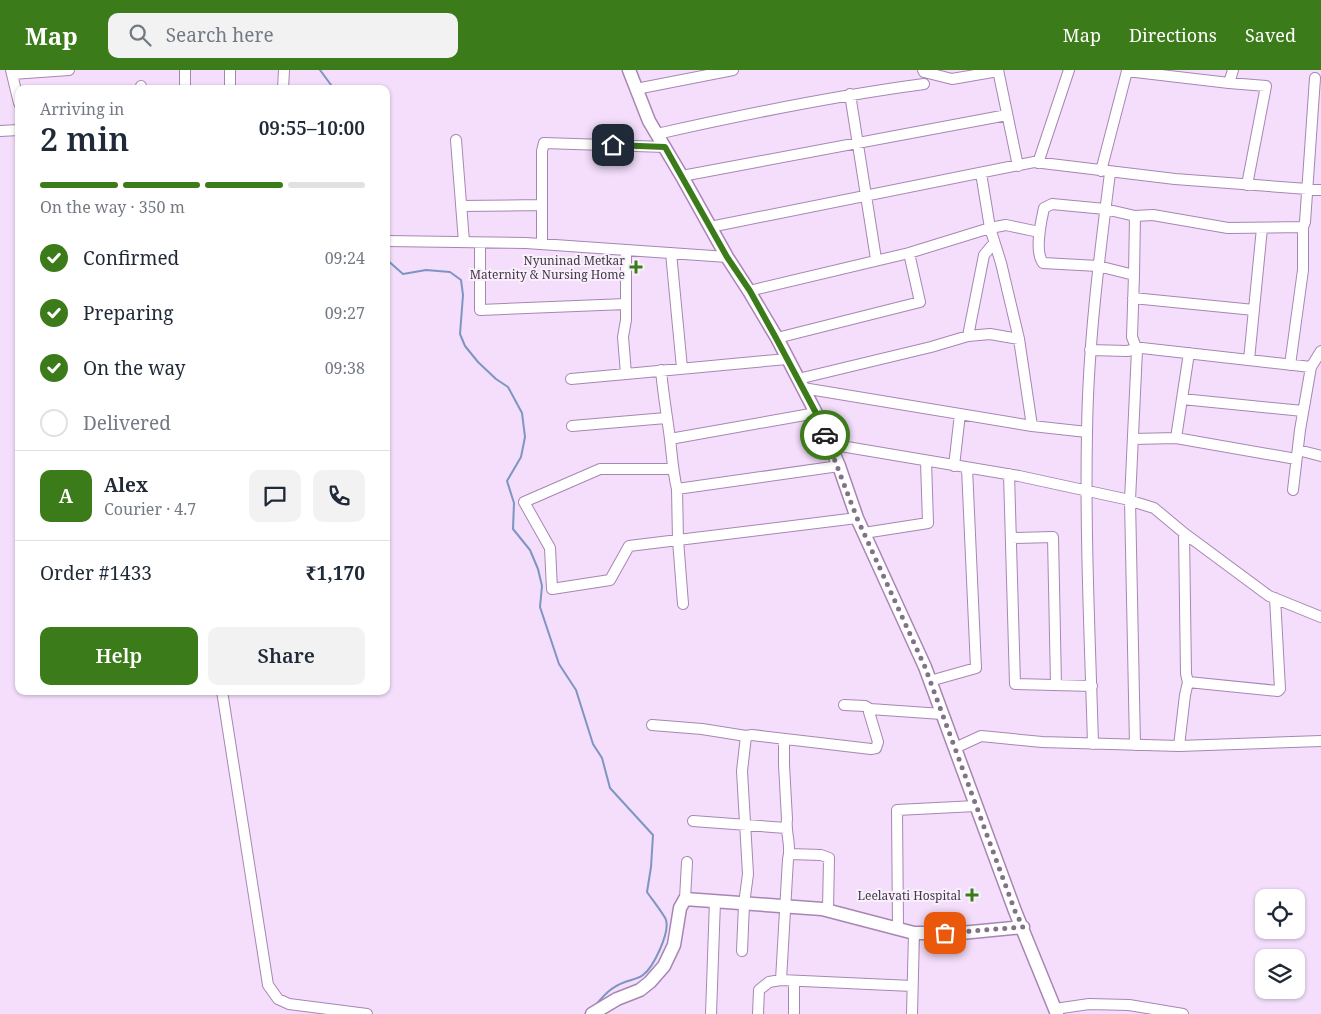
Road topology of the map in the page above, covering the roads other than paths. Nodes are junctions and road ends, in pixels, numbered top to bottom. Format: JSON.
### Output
{"nodes":[{"id":1,"x":70,"y":70,"type":"edge"},
{"id":2,"x":185,"y":70,"type":"edge"},
{"id":3,"x":230,"y":70,"type":"edge"},
{"id":4,"x":284,"y":70,"type":"edge"},
{"id":5,"x":629,"y":70,"type":"edge"},
{"id":6,"x":733,"y":70,"type":"edge"},
{"id":7,"x":924,"y":70,"type":"edge"},
{"id":8,"x":998,"y":70,"type":"edge"},
{"id":9,"x":1069,"y":70,"type":"edge"},
{"id":10,"x":1233,"y":70,"type":"edge"},
{"id":11,"x":11,"y":72,"type":"edge"},
{"id":12,"x":699,"y":73,"type":"edge"},
{"id":13,"x":1315,"y":78,"type":"dead end"},
{"id":14,"x":1229,"y":83,"type":"junction"},
{"id":15,"x":924,"y":84,"type":"dead end"},
{"id":16,"x":185,"y":85,"type":"edge"},
{"id":17,"x":230,"y":85,"type":"edge"},
{"id":18,"x":283,"y":85,"type":"edge"},
{"id":19,"x":15,"y":88,"type":"edge"},
{"id":20,"x":636,"y":89,"type":"junction"},
{"id":21,"x":850,"y":94,"type":"junction"},
{"id":22,"x":1007,"y":115,"type":"junction"},
{"id":23,"x":1316,"y":118,"type":"edge"},
{"id":24,"x":15,"y":130,"type":"edge"},
{"id":25,"x":0,"y":131,"type":"edge"},
{"id":26,"x":657,"y":134,"type":"junction"},
{"id":27,"x":456,"y":140,"type":"dead end"},
{"id":28,"x":858,"y":143,"type":"junction"},
{"id":29,"x":665,"y":147,"type":"junction"},
{"id":30,"x":1038,"y":163,"type":"junction"},
{"id":31,"x":1018,"y":166,"type":"junction"},
{"id":32,"x":1106,"y":172,"type":"junction"},
{"id":33,"x":981,"y":173,"type":"junction"},
{"id":34,"x":682,"y":176,"type":"junction"},
{"id":35,"x":1247,"y":185,"type":"junction"},
{"id":36,"x":1306,"y":189,"type":"junction"},
{"id":37,"x":1321,"y":190,"type":"edge"},
{"id":38,"x":866,"y":196,"type":"junction"},
{"id":39,"x":541,"y":205,"type":"junction"},
{"id":40,"x":461,"y":206,"type":"junction"},
{"id":41,"x":1106,"y":209,"type":"junction"},
{"id":42,"x":1135,"y":216,"type":"junction"},
{"id":43,"x":1303,"y":226,"type":"junction"},
{"id":44,"x":710,"y":227,"type":"junction"},
{"id":45,"x":990,"y":228,"type":"junction"},
{"id":46,"x":1262,"y":228,"type":"junction"},
{"id":47,"x":1039,"y":232,"type":"junction"},
{"id":48,"x":390,"y":241,"type":"edge"},
{"id":49,"x":464,"y":242,"type":"junction"},
{"id":50,"x":480,"y":242,"type":"junction"},
{"id":51,"x":994,"y":243,"type":"junction"},
{"id":52,"x":542,"y":244,"type":"junction"},
{"id":53,"x":626,"y":251,"type":"junction"},
{"id":54,"x":671,"y":253,"type":"junction"},
{"id":55,"x":909,"y":253,"type":"junction"},
{"id":56,"x":727,"y":257,"type":"junction"},
{"id":57,"x":876,"y":259,"type":"junction"},
{"id":58,"x":1098,"y":266,"type":"junction"},
{"id":59,"x":1134,"y":275,"type":"junction"},
{"id":60,"x":750,"y":291,"type":"junction"},
{"id":61,"x":1133,"y":298,"type":"junction"},
{"id":62,"x":626,"y":304,"type":"junction"},
{"id":63,"x":1254,"y":310,"type":"junction"},
{"id":64,"x":968,"y":336,"type":"junction"},
{"id":65,"x":776,"y":338,"type":"junction"},
{"id":66,"x":1019,"y":339,"type":"junction"},
{"id":67,"x":1090,"y":350,"type":"junction"},
{"id":68,"x":1136,"y":350,"type":"junction"},
{"id":69,"x":1321,"y":351,"type":"edge"},
{"id":70,"x":1188,"y":353,"type":"junction"},
{"id":71,"x":788,"y":359,"type":"junction"},
{"id":72,"x":1249,"y":360,"type":"junction"},
{"id":73,"x":1290,"y":364,"type":"junction"},
{"id":74,"x":1311,"y":367,"type":"junction"},
{"id":75,"x":682,"y":368,"type":"junction"},
{"id":76,"x":660,"y":370,"type":"junction"},
{"id":77,"x":626,"y":374,"type":"junction"},
{"id":78,"x":571,"y":379,"type":"dead end"},
{"id":79,"x":800,"y":383,"type":"junction"},
{"id":80,"x":1182,"y":399,"type":"junction"},
{"id":81,"x":1303,"y":411,"type":"junction"},
{"id":82,"x":816,"y":413,"type":"junction"},
{"id":83,"x":960,"y":414,"type":"junction"},
{"id":84,"x":666,"y":418,"type":"junction"},
{"id":85,"x":572,"y":426,"type":"dead end"},
{"id":86,"x":1032,"y":426,"type":"junction"},
{"id":87,"x":1087,"y":432,"type":"junction"},
{"id":88,"x":1176,"y":438,"type":"junction"},
{"id":89,"x":670,"y":439,"type":"junction"},
{"id":90,"x":1133,"y":439,"type":"junction"},
{"id":91,"x":829,"y":444,"type":"junction"},
{"id":92,"x":1297,"y":454,"type":"junction"},
{"id":93,"x":1321,"y":456,"type":"edge"},
{"id":94,"x":926,"y":461,"type":"junction"},
{"id":95,"x":839,"y":466,"type":"junction"},
{"id":96,"x":954,"y":466,"type":"junction"},
{"id":97,"x":967,"y":468,"type":"junction"},
{"id":98,"x":672,"y":469,"type":"junction"},
{"id":99,"x":1009,"y":474,"type":"junction"},
{"id":100,"x":677,"y":489,"type":"junction"},
{"id":101,"x":1087,"y":490,"type":"junction"},
{"id":102,"x":1293,"y":490,"type":"dead end"},
{"id":103,"x":1130,"y":500,"type":"junction"},
{"id":104,"x":857,"y":518,"type":"junction"},
{"id":105,"x":864,"y":533,"type":"junction"},
{"id":106,"x":1184,"y":533,"type":"junction"},
{"id":107,"x":1011,"y":538,"type":"junction"},
{"id":108,"x":678,"y":540,"type":"junction"},
{"id":109,"x":1275,"y":598,"type":"junction"},
{"id":110,"x":683,"y":604,"type":"dead end"},
{"id":111,"x":1321,"y":617,"type":"edge"},
{"id":112,"x":930,"y":681,"type":"junction"},
{"id":113,"x":1188,"y":682,"type":"junction"},
{"id":114,"x":1056,"y":685,"type":"junction"},
{"id":115,"x":1092,"y":686,"type":"junction"},
{"id":116,"x":223,"y":695,"type":"edge"},
{"id":117,"x":844,"y":704,"type":"dead end"},
{"id":118,"x":870,"y":709,"type":"junction"},
{"id":119,"x":942,"y":714,"type":"junction"},
{"id":120,"x":652,"y":725,"type":"dead end"},
{"id":121,"x":746,"y":736,"type":"junction"},
{"id":122,"x":784,"y":739,"type":"junction"},
{"id":123,"x":1321,"y":741,"type":"edge"},
{"id":124,"x":1093,"y":744,"type":"junction"},
{"id":125,"x":1135,"y":745,"type":"junction"},
{"id":126,"x":1179,"y":746,"type":"junction"},
{"id":127,"x":955,"y":748,"type":"junction"},
{"id":128,"x":976,"y":806,"type":"junction"},
{"id":129,"x":693,"y":821,"type":"dead end"},
{"id":130,"x":745,"y":825,"type":"junction"},
{"id":131,"x":786,"y":828,"type":"junction"},
{"id":132,"x":790,"y":854,"type":"junction"},
{"id":133,"x":686,"y":862,"type":"dead end"},
{"id":134,"x":685,"y":899,"type":"junction"},
{"id":135,"x":715,"y":901,"type":"junction"},
{"id":136,"x":744,"y":904,"type":"junction"},
{"id":137,"x":784,"y":906,"type":"junction"},
{"id":138,"x":828,"y":910,"type":"junction"},
{"id":139,"x":1023,"y":927,"type":"junction"},
{"id":140,"x":898,"y":928,"type":"junction"},
{"id":141,"x":914,"y":933,"type":"junction"},
{"id":142,"x":742,"y":950,"type":"dead end"},
{"id":143,"x":781,"y":980,"type":"junction"},
{"id":144,"x":794,"y":981,"type":"junction"},
{"id":145,"x":912,"y":986,"type":"junction"},
{"id":146,"x":296,"y":1009,"type":"edge"},
{"id":147,"x":1150,"y":1011,"type":"edge"},
{"id":148,"x":1056,"y":1012,"type":"edge"},
{"id":149,"x":366,"y":1014,"type":"edge"},
{"id":150,"x":592,"y":1014,"type":"edge"},
{"id":151,"x":711,"y":1014,"type":"edge"},
{"id":152,"x":758,"y":1014,"type":"edge"},
{"id":153,"x":794,"y":1014,"type":"edge"},
{"id":154,"x":912,"y":1014,"type":"edge"},
{"id":155,"x":1184,"y":1014,"type":"edge"}],
"edges":[{"from":1,"to":11,"type":"street"},
{"from":2,"to":16,"type":"street"},
{"from":3,"to":17,"type":"street"},
{"from":4,"to":18,"type":"street"},
{"from":5,"to":20,"type":"main road"},
{"from":6,"to":12,"type":"street"},
{"from":7,"to":8,"type":"street"},
{"from":8,"to":22,"type":"street"},
{"from":9,"to":30,"type":"street"},
{"from":10,"to":14,"type":"street"},
{"from":11,"to":19,"type":"street"},
{"from":12,"to":20,"type":"street"},
{"from":13,"to":23,"type":"street"},
{"from":14,"to":32,"type":"street"},
{"from":14,"to":35,"type":"street"},
{"from":15,"to":21,"type":"street"},
{"from":20,"to":26,"type":"main road"},
{"from":21,"to":26,"type":"street"},
{"from":21,"to":28,"type":"street"},
{"from":22,"to":28,"type":"street"},
{"from":22,"to":31,"type":"street"},
{"from":23,"to":36,"type":"street"},
{"from":24,"to":25,"type":"street"},
{"from":26,"to":29,"type":"main road"},
{"from":27,"to":40,"type":"street"},
{"from":28,"to":34,"type":"street"},
{"from":28,"to":38,"type":"street"},
{"from":29,"to":34,"type":"main road"},
{"from":29,"to":39,"type":"street"},
{"from":30,"to":31,"type":"street"},
{"from":30,"to":32,"type":"street"},
{"from":31,"to":33,"type":"street"},
{"from":32,"to":35,"type":"street"},
{"from":32,"to":41,"type":"street"},
{"from":33,"to":38,"type":"street"},
{"from":33,"to":45,"type":"street"},
{"from":34,"to":44,"type":"main road"},
{"from":35,"to":36,"type":"street"},
{"from":36,"to":37,"type":"street"},
{"from":36,"to":43,"type":"street"},
{"from":38,"to":44,"type":"street"},
{"from":38,"to":57,"type":"street"},
{"from":39,"to":40,"type":"street"},
{"from":39,"to":52,"type":"street"},
{"from":40,"to":49,"type":"street"},
{"from":41,"to":42,"type":"street"},
{"from":41,"to":47,"type":"street"},
{"from":41,"to":58,"type":"street"},
{"from":42,"to":46,"type":"street"},
{"from":42,"to":59,"type":"street"},
{"from":43,"to":46,"type":"street"},
{"from":43,"to":73,"type":"street"},
{"from":44,"to":56,"type":"main road"},
{"from":45,"to":47,"type":"street"},
{"from":45,"to":51,"type":"street"},
{"from":45,"to":55,"type":"street"},
{"from":46,"to":63,"type":"street"},
{"from":47,"to":58,"type":"street"},
{"from":48,"to":49,"type":"street"},
{"from":49,"to":50,"type":"street"},
{"from":50,"to":52,"type":"street"},
{"from":50,"to":62,"type":"street"},
{"from":51,"to":64,"type":"street"},
{"from":51,"to":66,"type":"street"},
{"from":52,"to":53,"type":"street"},
{"from":53,"to":54,"type":"street"},
{"from":53,"to":62,"type":"street"},
{"from":54,"to":56,"type":"street"},
{"from":54,"to":75,"type":"street"},
{"from":55,"to":57,"type":"street"},
{"from":55,"to":65,"type":"street"},
{"from":56,"to":60,"type":"main road"},
{"from":57,"to":60,"type":"street"},
{"from":58,"to":59,"type":"street"},
{"from":58,"to":67,"type":"street"},
{"from":59,"to":61,"type":"street"},
{"from":60,"to":65,"type":"main road"},
{"from":61,"to":63,"type":"street"},
{"from":61,"to":68,"type":"street"},
{"from":62,"to":77,"type":"street"},
{"from":63,"to":72,"type":"street"},
{"from":64,"to":66,"type":"street"},
{"from":64,"to":79,"type":"street"},
{"from":65,"to":71,"type":"main road"},
{"from":66,"to":86,"type":"street"},
{"from":67,"to":68,"type":"street"},
{"from":67,"to":87,"type":"street"},
{"from":68,"to":70,"type":"street"},
{"from":68,"to":90,"type":"street"},
{"from":69,"to":74,"type":"street"},
{"from":70,"to":72,"type":"street"},
{"from":70,"to":80,"type":"street"},
{"from":71,"to":75,"type":"street"},
{"from":71,"to":79,"type":"main road"},
{"from":72,"to":73,"type":"street"},
{"from":73,"to":74,"type":"street"},
{"from":74,"to":81,"type":"street"},
{"from":75,"to":76,"type":"street"},
{"from":76,"to":77,"type":"street"},
{"from":76,"to":84,"type":"street"},
{"from":77,"to":78,"type":"street"},
{"from":79,"to":82,"type":"main road"},
{"from":79,"to":83,"type":"street"},
{"from":80,"to":81,"type":"street"},
{"from":80,"to":88,"type":"street"},
{"from":81,"to":92,"type":"street"},
{"from":82,"to":89,"type":"street"},
{"from":82,"to":91,"type":"main road"},
{"from":83,"to":86,"type":"street"},
{"from":83,"to":96,"type":"street"},
{"from":84,"to":85,"type":"street"},
{"from":84,"to":89,"type":"street"},
{"from":86,"to":87,"type":"street"},
{"from":87,"to":101,"type":"street"},
{"from":88,"to":90,"type":"street"},
{"from":88,"to":92,"type":"street"},
{"from":89,"to":98,"type":"street"},
{"from":90,"to":103,"type":"street"},
{"from":91,"to":94,"type":"street"},
{"from":91,"to":95,"type":"main road"},
{"from":92,"to":93,"type":"street"},
{"from":92,"to":102,"type":"street"},
{"from":94,"to":96,"type":"street"},
{"from":94,"to":105,"type":"street"},
{"from":95,"to":100,"type":"street"},
{"from":95,"to":104,"type":"main road"},
{"from":96,"to":97,"type":"street"},
{"from":97,"to":99,"type":"street"},
{"from":97,"to":112,"type":"street"},
{"from":98,"to":100,"type":"street"},
{"from":98,"to":108,"type":"street"},
{"from":99,"to":101,"type":"street"},
{"from":99,"to":107,"type":"street"},
{"from":100,"to":108,"type":"street"},
{"from":101,"to":103,"type":"street"},
{"from":101,"to":115,"type":"street"},
{"from":103,"to":106,"type":"street"},
{"from":103,"to":125,"type":"street"},
{"from":104,"to":105,"type":"main road"},
{"from":104,"to":108,"type":"street"},
{"from":105,"to":112,"type":"main road"},
{"from":106,"to":109,"type":"street"},
{"from":106,"to":113,"type":"street"},
{"from":107,"to":114,"type":"street"},
{"from":107,"to":114,"type":"street"},
{"from":108,"to":110,"type":"street"},
{"from":109,"to":111,"type":"street"},
{"from":109,"to":113,"type":"street"},
{"from":112,"to":119,"type":"main road"},
{"from":113,"to":126,"type":"street"},
{"from":114,"to":115,"type":"street"},
{"from":115,"to":124,"type":"street"},
{"from":116,"to":146,"type":"street"},
{"from":117,"to":118,"type":"street"},
{"from":118,"to":119,"type":"street"},
{"from":118,"to":122,"type":"street"},
{"from":119,"to":127,"type":"main road"},
{"from":120,"to":121,"type":"street"},
{"from":121,"to":122,"type":"street"},
{"from":121,"to":130,"type":"street"},
{"from":122,"to":131,"type":"street"},
{"from":123,"to":126,"type":"street"},
{"from":124,"to":125,"type":"street"},
{"from":124,"to":127,"type":"street"},
{"from":125,"to":126,"type":"street"},
{"from":127,"to":128,"type":"main road"},
{"from":128,"to":139,"type":"main road"},
{"from":128,"to":140,"type":"street"},
{"from":129,"to":130,"type":"street"},
{"from":130,"to":131,"type":"street"},
{"from":130,"to":136,"type":"street"},
{"from":131,"to":132,"type":"street"},
{"from":132,"to":137,"type":"street"},
{"from":132,"to":138,"type":"street"},
{"from":133,"to":134,"type":"street"},
{"from":134,"to":135,"type":"main road"},
{"from":134,"to":150,"type":"main road"},
{"from":135,"to":136,"type":"main road"},
{"from":135,"to":151,"type":"street"},
{"from":136,"to":137,"type":"main road"},
{"from":136,"to":142,"type":"street"},
{"from":137,"to":138,"type":"main road"},
{"from":137,"to":143,"type":"street"},
{"from":138,"to":140,"type":"main road"},
{"from":139,"to":141,"type":"main road"},
{"from":139,"to":148,"type":"main road"},
{"from":140,"to":141,"type":"main road"},
{"from":141,"to":145,"type":"street"},
{"from":143,"to":144,"type":"street"},
{"from":143,"to":152,"type":"street"},
{"from":144,"to":145,"type":"street"},
{"from":144,"to":153,"type":"street"},
{"from":145,"to":154,"type":"street"},
{"from":146,"to":149,"type":"street"},
{"from":147,"to":148,"type":"street"},
{"from":147,"to":155,"type":"street"}]}
